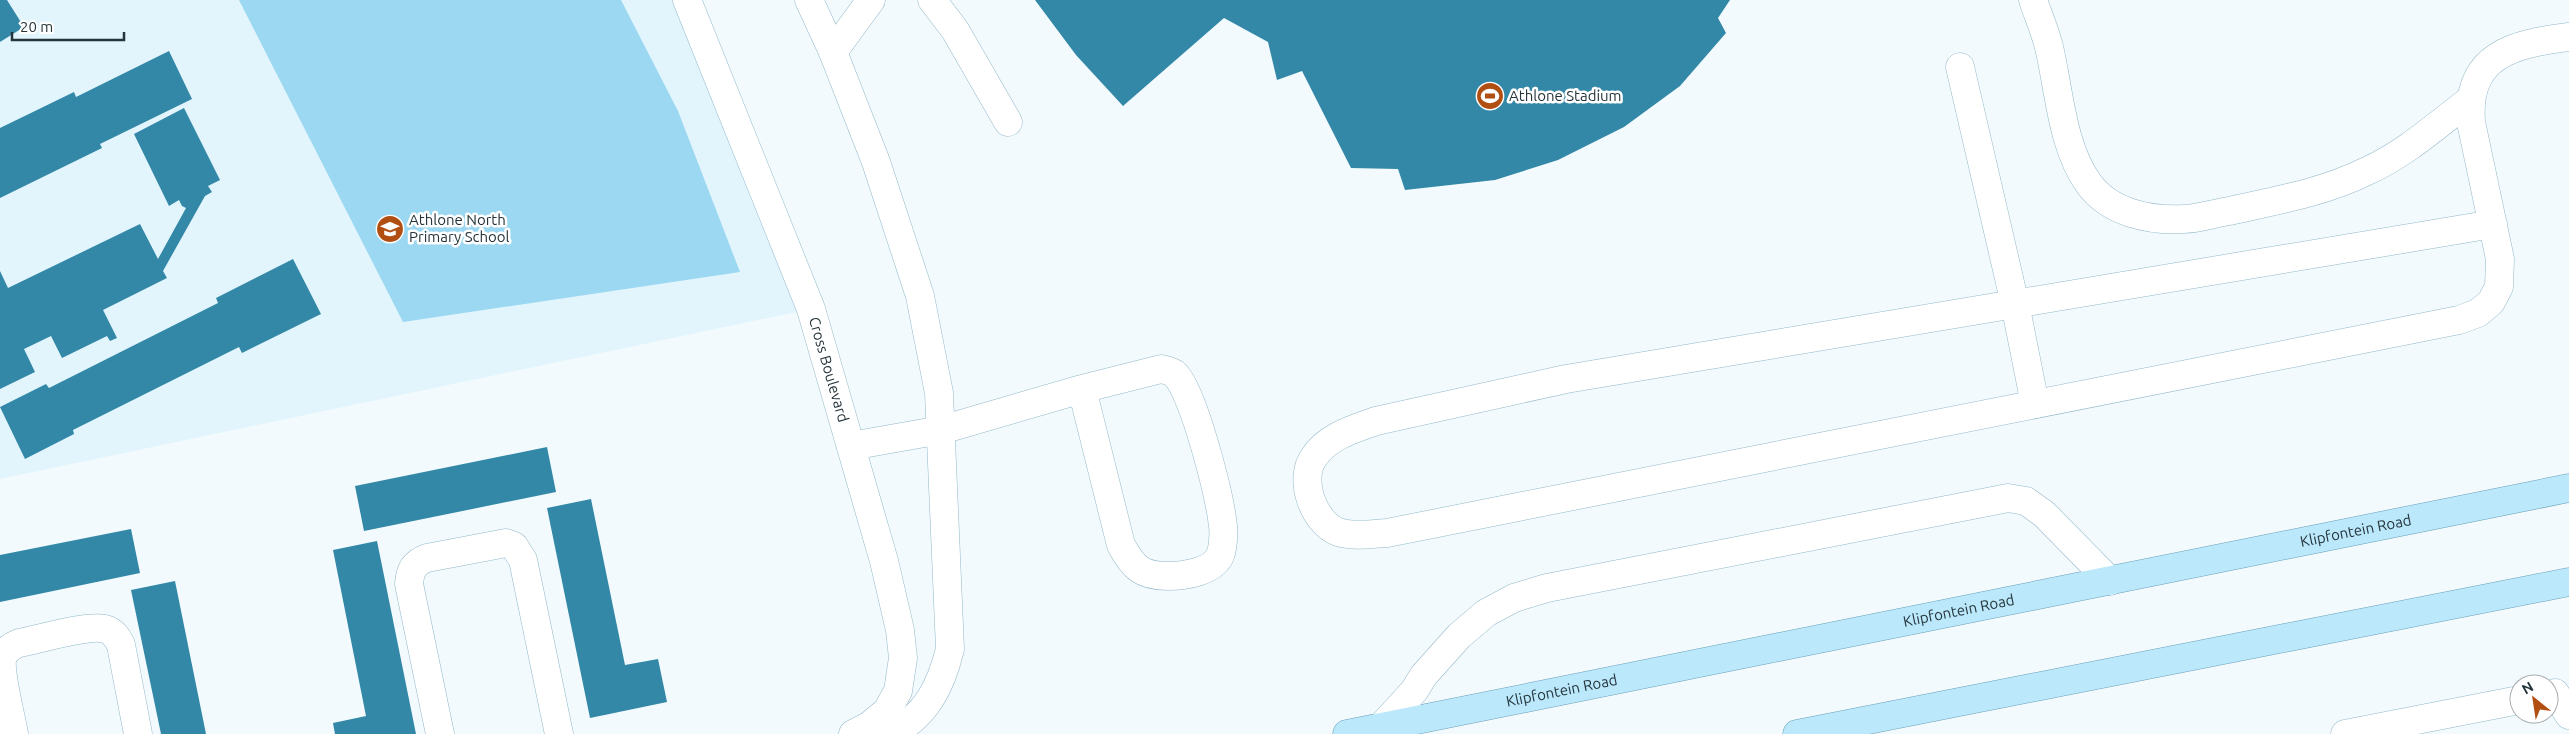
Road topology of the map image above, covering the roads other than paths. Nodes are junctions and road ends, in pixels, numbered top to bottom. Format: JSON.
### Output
{"nodes":[{"id":1,"x":687,"y":0,"type":"edge"},
{"id":2,"x":810,"y":0,"type":"edge"},
{"id":3,"x":871,"y":0,"type":"edge"},
{"id":4,"x":932,"y":0,"type":"edge"},
{"id":5,"x":2033,"y":0,"type":"edge"},
{"id":6,"x":2569,"y":37,"type":"edge"},
{"id":7,"x":833,"y":52,"type":"junction"},
{"id":8,"x":1960,"y":67,"type":"dead end"},
{"id":9,"x":2470,"y":100,"type":"junction"},
{"id":10,"x":1008,"y":122,"type":"dead end"},
{"id":11,"x":2493,"y":224,"type":"junction"},
{"id":12,"x":2015,"y":304,"type":"junction"},
{"id":13,"x":1082,"y":388,"type":"junction"},
{"id":14,"x":2034,"y":404,"type":"junction"},
{"id":15,"x":941,"y":430,"type":"junction"},
{"id":16,"x":851,"y":446,"type":"junction"},
{"id":17,"x":2569,"y":488,"type":"edge"},
{"id":18,"x":2110,"y":581,"type":"junction"},
{"id":19,"x":2569,"y":582,"type":"edge"},
{"id":20,"x":2509,"y":702,"type":"edge"},
{"id":21,"x":1381,"y":727,"type":"junction"},
{"id":22,"x":14,"y":734,"type":"edge"},
{"id":23,"x":138,"y":734,"type":"edge"},
{"id":24,"x":440,"y":734,"type":"edge"},
{"id":25,"x":558,"y":734,"type":"edge"},
{"id":26,"x":852,"y":734,"type":"edge"},
{"id":27,"x":890,"y":734,"type":"edge"},
{"id":28,"x":1347,"y":734,"type":"edge"},
{"id":29,"x":1797,"y":734,"type":"edge"},
{"id":30,"x":2345,"y":734,"type":"edge"}],
"edges":[{"from":1,"to":16,"type":"street","name":"Cross Boulevard"},
{"from":2,"to":7,"type":"street"},
{"from":3,"to":7,"type":"street"},
{"from":4,"to":10,"type":"street"},
{"from":5,"to":9,"type":"street"},
{"from":6,"to":9,"type":"street"},
{"from":7,"to":15,"type":"street"},
{"from":8,"to":12,"type":"street"},
{"from":9,"to":11,"type":"street"},
{"from":11,"to":12,"type":"street"},
{"from":11,"to":14,"type":"street"},
{"from":12,"to":14,"type":"street"},
{"from":12,"to":14,"type":"street"},
{"from":13,"to":13,"type":"street"},
{"from":13,"to":15,"type":"street"},
{"from":15,"to":16,"type":"street"},
{"from":15,"to":27,"type":"street"},
{"from":16,"to":26,"type":"street","name":"Cross Boulevard"},
{"from":17,"to":18,"type":"main road","name":"Klipfontein Road"},
{"from":18,"to":21,"type":"main road","name":"Klipfontein Road"},
{"from":18,"to":21,"type":"street"},
{"from":19,"to":29,"type":"main road"},
{"from":20,"to":30,"type":"street"},
{"from":21,"to":28,"type":"main road","name":"Klipfontein Road"},
{"from":22,"to":23,"type":"street"},
{"from":24,"to":25,"type":"street"}]}
